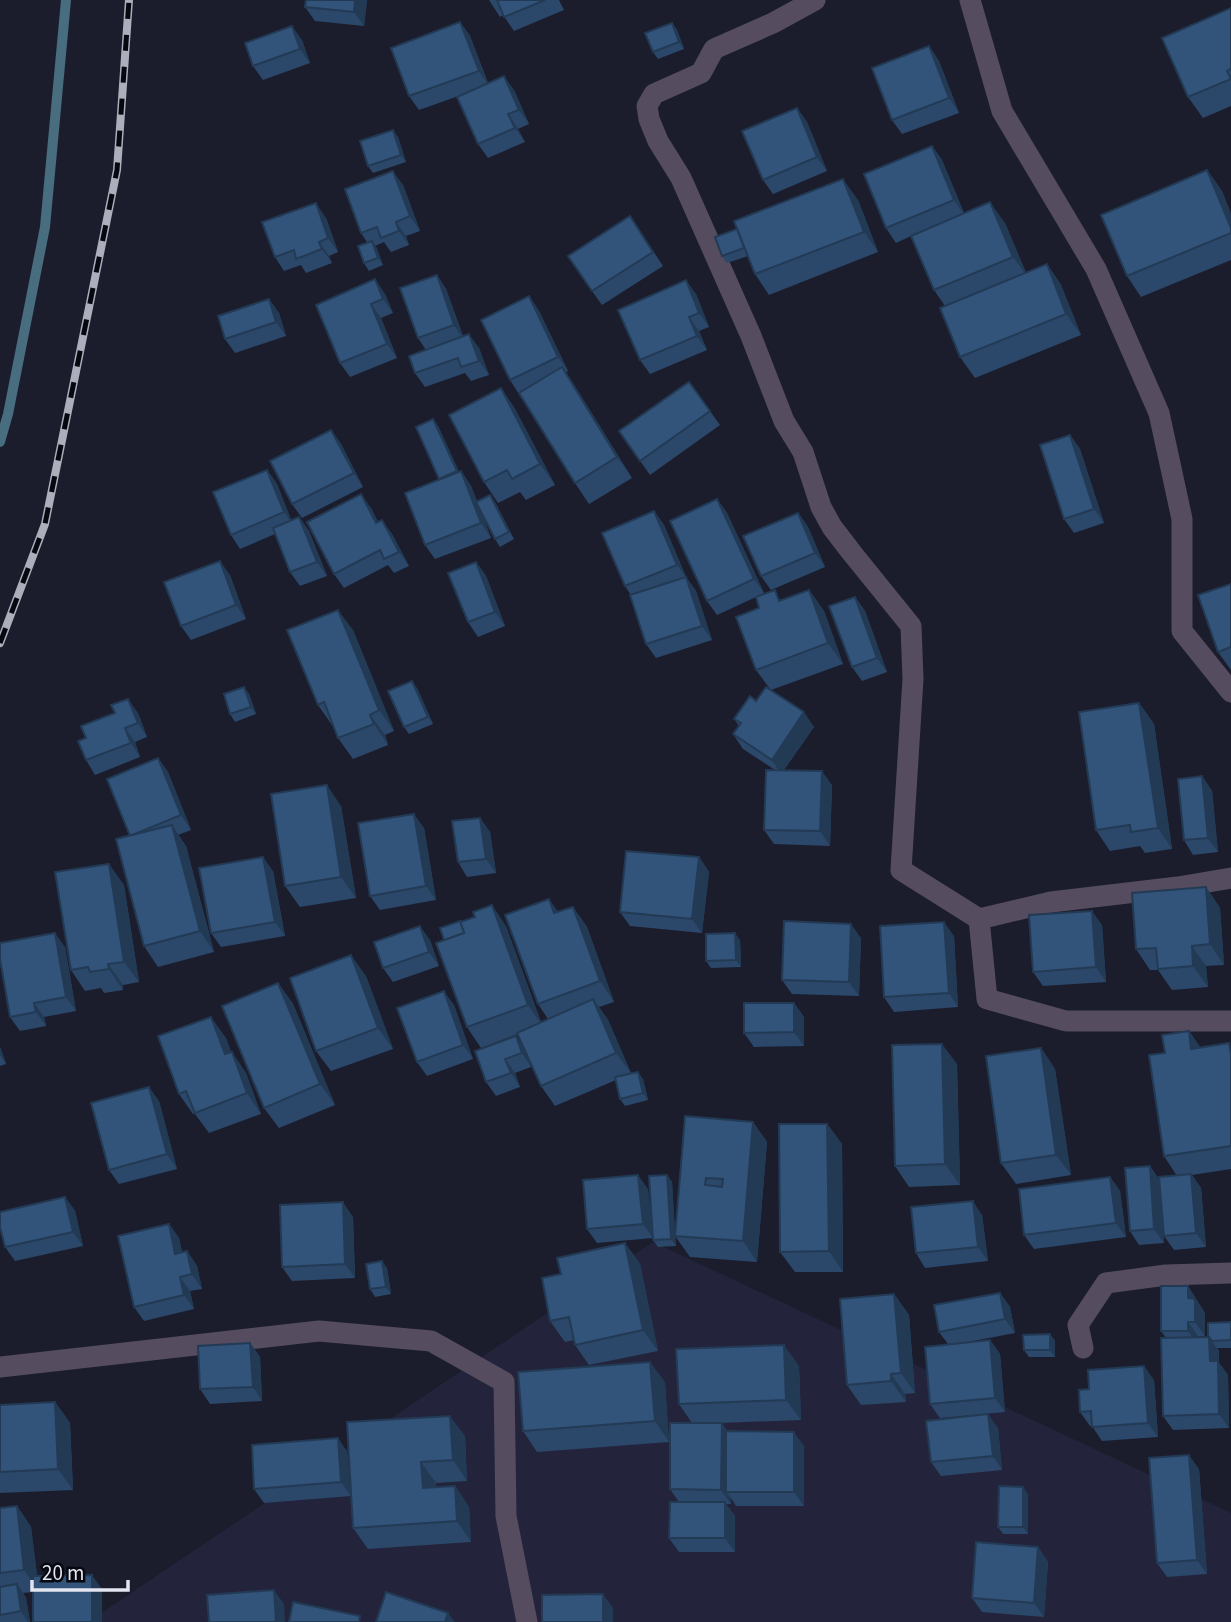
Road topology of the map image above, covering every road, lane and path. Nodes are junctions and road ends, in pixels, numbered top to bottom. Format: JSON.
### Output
{"nodes":[{"id":1,"x":815,"y":0,"type":"edge"},
{"id":2,"x":971,"y":0,"type":"edge"},
{"id":3,"x":1231,"y":692,"type":"edge"},
{"id":4,"x":1231,"y":878,"type":"edge"},
{"id":5,"x":979,"y":919,"type":"junction"},
{"id":6,"x":1231,"y":1021,"type":"edge"},
{"id":7,"x":1231,"y":1273,"type":"edge"},
{"id":8,"x":1083,"y":1348,"type":"dead end"},
{"id":9,"x":0,"y":1367,"type":"edge"},
{"id":10,"x":527,"y":1622,"type":"edge"}],
"edges":[{"from":1,"to":5,"type":"street"},
{"from":2,"to":3,"type":"street"},
{"from":4,"to":5,"type":"street"},
{"from":5,"to":6,"type":"street"},
{"from":7,"to":8,"type":"street"},
{"from":9,"to":10,"type":"street"}]}
